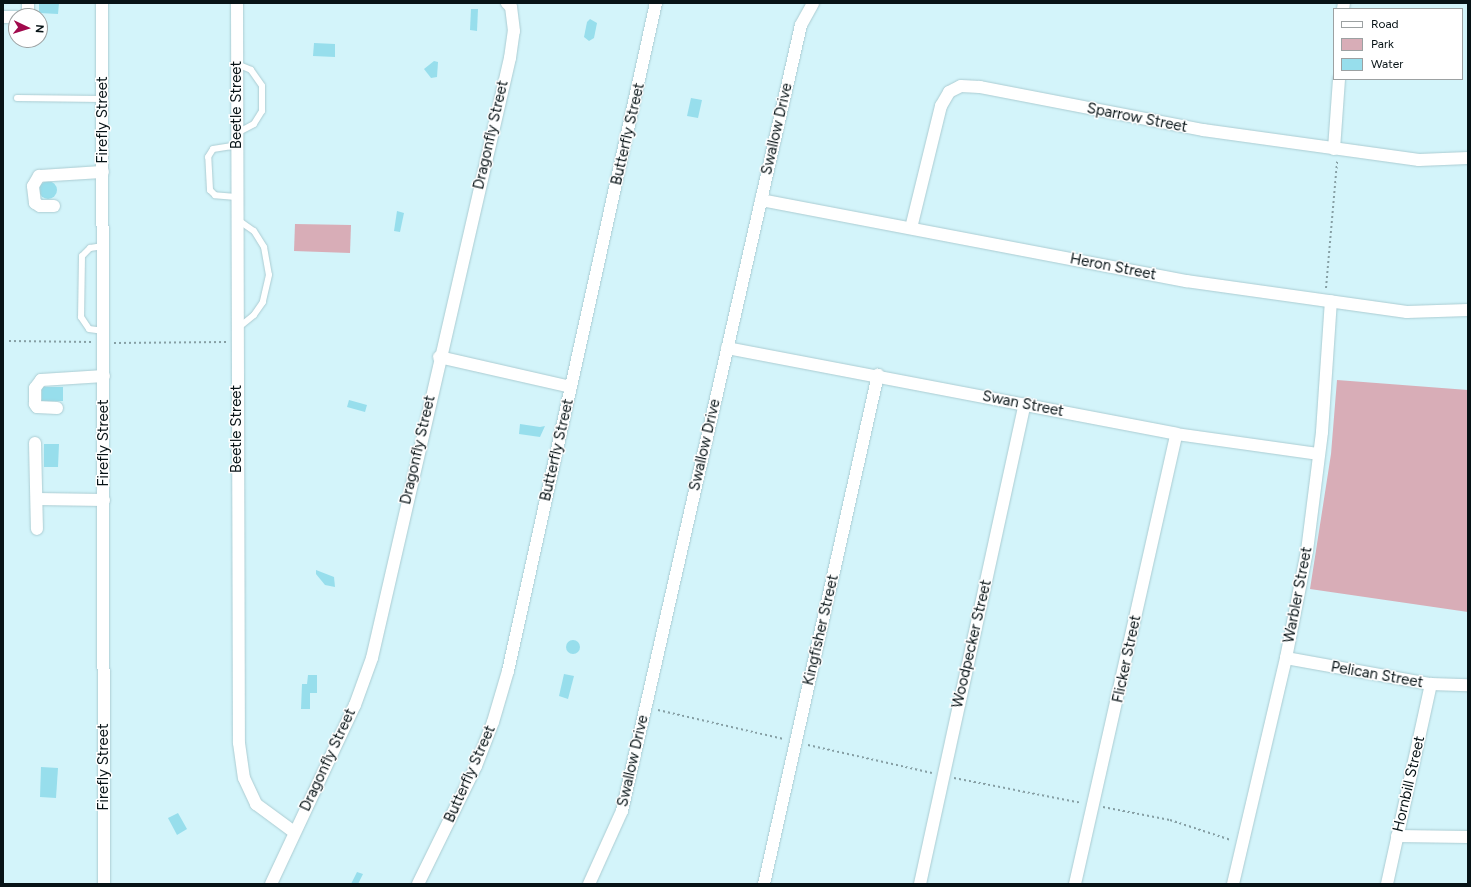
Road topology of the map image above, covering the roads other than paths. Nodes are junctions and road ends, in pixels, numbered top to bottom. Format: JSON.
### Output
{"nodes":[{"id":1,"x":102,"y":3,"type":"edge"},
{"id":2,"x":237,"y":3,"type":"edge"},
{"id":3,"x":507,"y":3,"type":"edge"},
{"id":4,"x":656,"y":3,"type":"edge"},
{"id":5,"x":813,"y":3,"type":"edge"},
{"id":6,"x":237,"y":64,"type":"junction"},
{"id":7,"x":1339,"y":80,"type":"edge"},
{"id":8,"x":17,"y":98,"type":"dead end"},
{"id":9,"x":102,"y":99,"type":"junction"},
{"id":10,"x":237,"y":139,"type":"junction"},
{"id":11,"x":1334,"y":149,"type":"junction"},
{"id":12,"x":1468,"y":158,"type":"edge"},
{"id":13,"x":103,"y":172,"type":"junction"},
{"id":14,"x":236,"y":197,"type":"junction"},
{"id":15,"x":761,"y":200,"type":"junction"},
{"id":16,"x":54,"y":206,"type":"dead end"},
{"id":17,"x":236,"y":219,"type":"junction"},
{"id":18,"x":911,"y":228,"type":"junction"},
{"id":19,"x":103,"y":246,"type":"junction"},
{"id":20,"x":1331,"y":301,"type":"junction"},
{"id":21,"x":1468,"y":310,"type":"edge"},
{"id":22,"x":236,"y":330,"type":"junction"},
{"id":23,"x":104,"y":337,"type":"junction"},
{"id":24,"x":727,"y":348,"type":"junction"},
{"id":25,"x":439,"y":357,"type":"junction"},
{"id":26,"x":878,"y":375,"type":"junction"},
{"id":27,"x":104,"y":376,"type":"junction"},
{"id":28,"x":571,"y":387,"type":"junction"},
{"id":29,"x":1025,"y":404,"type":"junction"},
{"id":30,"x":56,"y":408,"type":"dead end"},
{"id":31,"x":1176,"y":434,"type":"junction"},
{"id":32,"x":35,"y":443,"type":"dead end"},
{"id":33,"x":1319,"y":454,"type":"junction"},
{"id":34,"x":37,"y":499,"type":"junction"},
{"id":35,"x":104,"y":500,"type":"junction"},
{"id":36,"x":37,"y":529,"type":"dead end"},
{"id":37,"x":1286,"y":658,"type":"junction"},
{"id":38,"x":1431,"y":684,"type":"junction"},
{"id":39,"x":1468,"y":685,"type":"edge"},
{"id":40,"x":294,"y":832,"type":"junction"},
{"id":41,"x":1397,"y":836,"type":"junction"},
{"id":42,"x":1468,"y":838,"type":"edge"},
{"id":43,"x":104,"y":884,"type":"edge"},
{"id":44,"x":271,"y":884,"type":"edge"},
{"id":45,"x":418,"y":884,"type":"edge"},
{"id":46,"x":590,"y":884,"type":"edge"},
{"id":47,"x":764,"y":884,"type":"edge"},
{"id":48,"x":920,"y":884,"type":"edge"},
{"id":49,"x":1076,"y":884,"type":"edge"},
{"id":50,"x":1232,"y":884,"type":"edge"},
{"id":51,"x":1387,"y":884,"type":"edge"}],
"edges":[{"from":1,"to":9,"type":"street","name":"Firefly Street"},
{"from":2,"to":6,"type":"street","name":"Beetle Street"},
{"from":3,"to":25,"type":"street","name":"Dragonfly Street"},
{"from":4,"to":28,"type":"street","name":"Butterfly Street"},
{"from":5,"to":15,"type":"street","name":"Swallow Drive"},
{"from":6,"to":10,"type":"street","name":"Beetle Street"},
{"from":6,"to":10,"type":"lane"},
{"from":7,"to":11,"type":"street"},
{"from":8,"to":9,"type":"lane"},
{"from":9,"to":13,"type":"street","name":"Firefly Street"},
{"from":10,"to":14,"type":"street","name":"Beetle Street"},
{"from":10,"to":14,"type":"lane"},
{"from":11,"to":12,"type":"street","name":"Sparrow Street"},
{"from":11,"to":18,"type":"street","name":"Sparrow Street"},
{"from":13,"to":16,"type":"street"},
{"from":13,"to":19,"type":"street","name":"Firefly Street"},
{"from":14,"to":17,"type":"street","name":"Beetle Street"},
{"from":15,"to":18,"type":"street","name":"Heron Street"},
{"from":15,"to":24,"type":"street","name":"Swallow Drive"},
{"from":17,"to":22,"type":"street","name":"Beetle Street"},
{"from":17,"to":22,"type":"lane"},
{"from":18,"to":20,"type":"street","name":"Heron Street"},
{"from":19,"to":23,"type":"street","name":"Firefly Street"},
{"from":19,"to":23,"type":"lane"},
{"from":20,"to":21,"type":"street","name":"Heron Street"},
{"from":20,"to":33,"type":"street","name":"Warbler Street"},
{"from":22,"to":40,"type":"street","name":"Beetle Street"},
{"from":23,"to":27,"type":"street","name":"Firefly Street"},
{"from":24,"to":26,"type":"street","name":"Swan Street"},
{"from":24,"to":46,"type":"street","name":"Swallow Drive"},
{"from":25,"to":28,"type":"street"},
{"from":25,"to":40,"type":"street","name":"Dragonfly Street"},
{"from":26,"to":29,"type":"street","name":"Swan Street"},
{"from":26,"to":47,"type":"street","name":"Kingfisher Street"},
{"from":27,"to":30,"type":"street"},
{"from":27,"to":35,"type":"street","name":"Firefly Street"},
{"from":28,"to":45,"type":"street","name":"Butterfly Street"},
{"from":29,"to":31,"type":"street","name":"Swan Street"},
{"from":29,"to":48,"type":"street","name":"Woodpecker Street"},
{"from":31,"to":33,"type":"street","name":"Swan Street"},
{"from":31,"to":49,"type":"street","name":"Flicker Street"},
{"from":32,"to":34,"type":"street"},
{"from":33,"to":37,"type":"street","name":"Warbler Street"},
{"from":34,"to":35,"type":"street"},
{"from":34,"to":36,"type":"street"},
{"from":35,"to":43,"type":"street","name":"Firefly Street"},
{"from":37,"to":38,"type":"street","name":"Pelican Street"},
{"from":37,"to":50,"type":"street","name":"Warbler Street"},
{"from":38,"to":39,"type":"street","name":"Pelican Street"},
{"from":38,"to":41,"type":"street","name":"Hornbill Street"},
{"from":40,"to":44,"type":"street","name":"Dragonfly Street"},
{"from":41,"to":42,"type":"street"},
{"from":41,"to":51,"type":"street","name":"Hornbill Street"}]}
